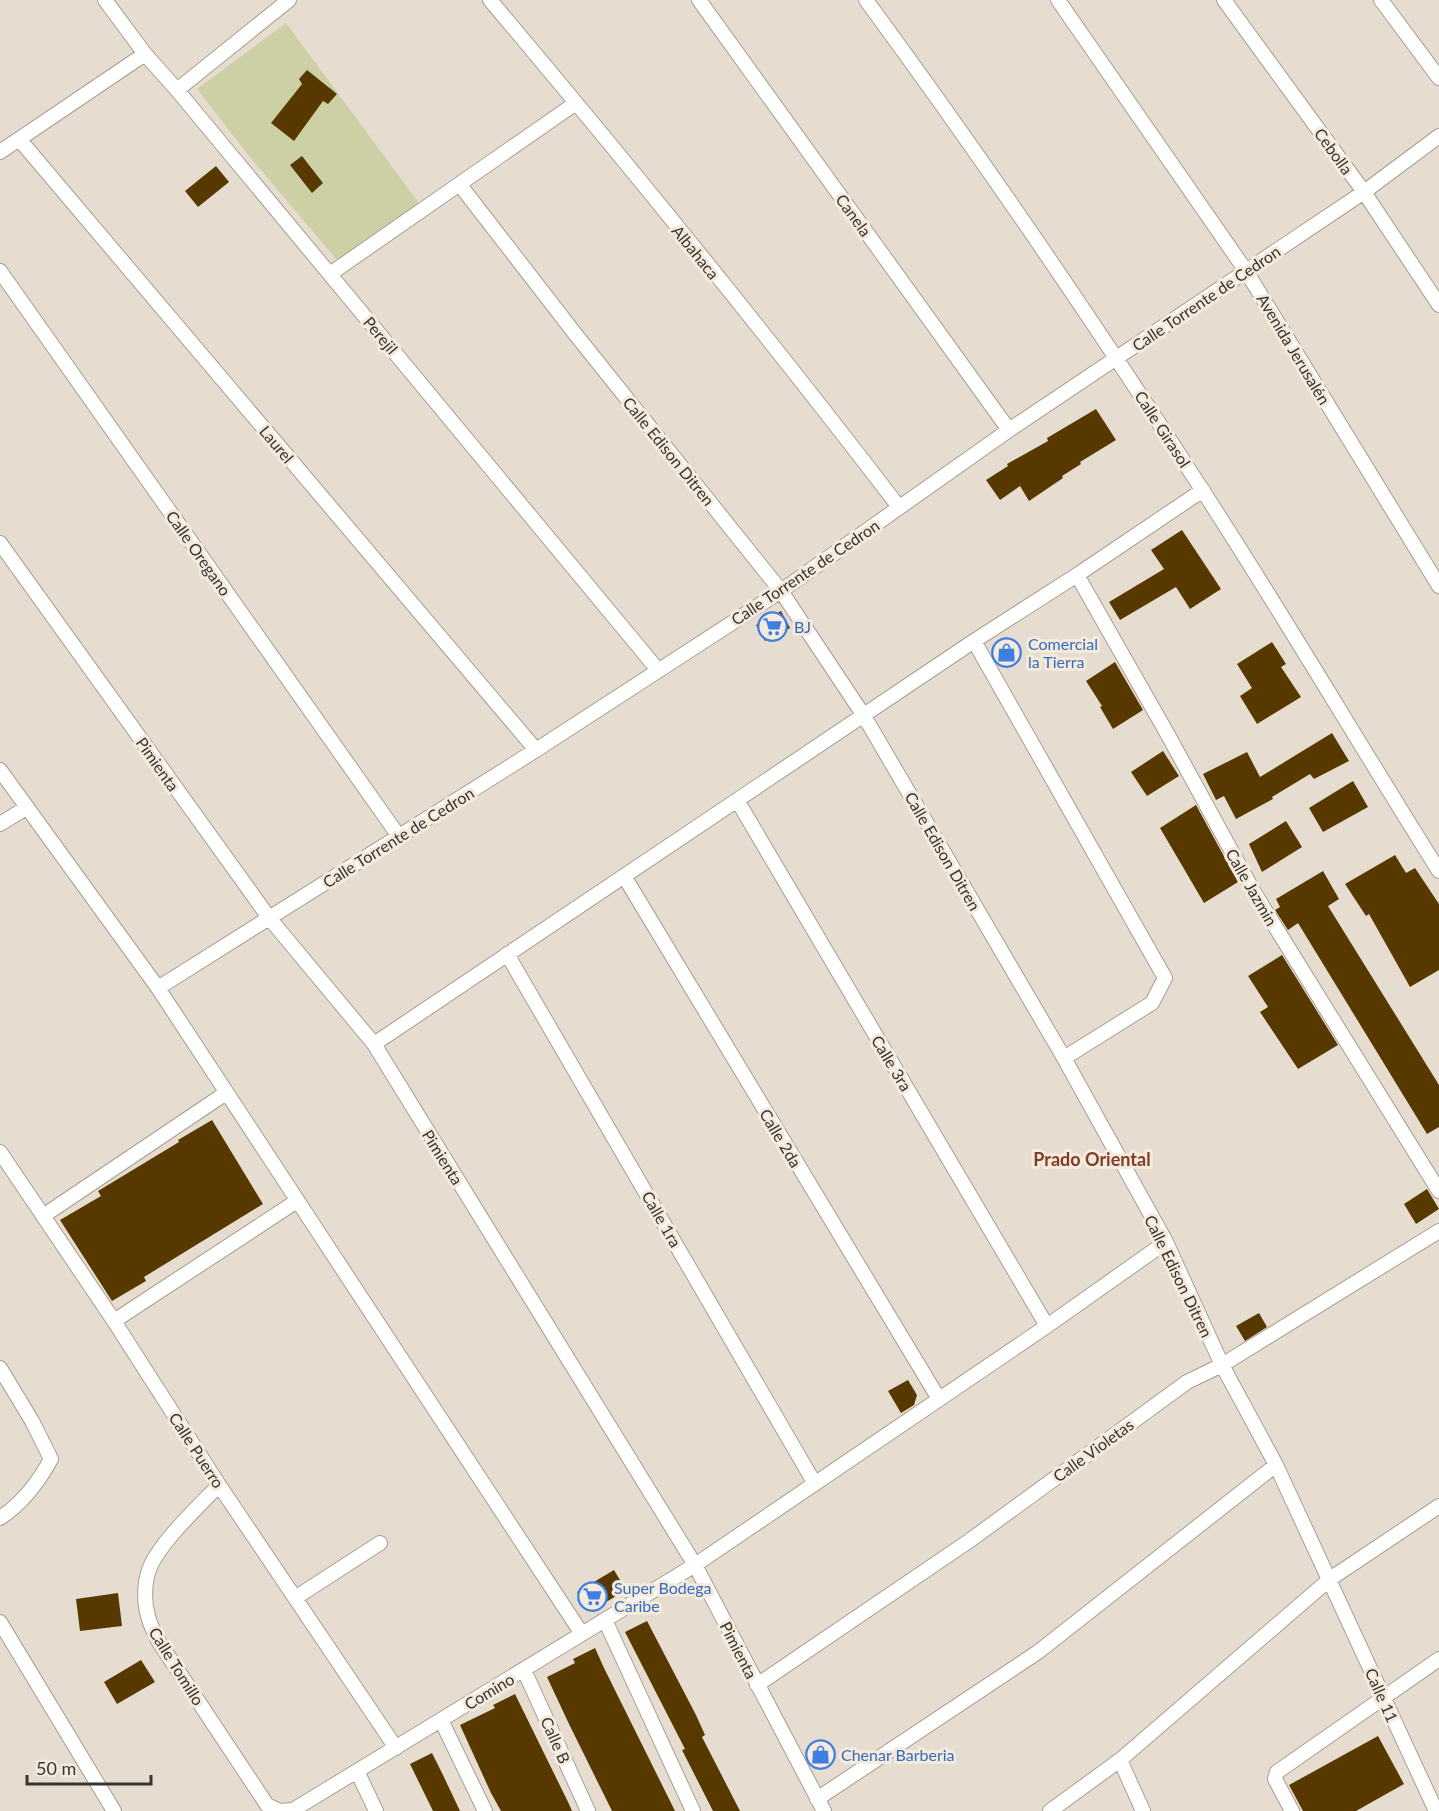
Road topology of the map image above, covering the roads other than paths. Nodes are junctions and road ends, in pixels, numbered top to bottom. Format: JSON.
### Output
{"nodes":[{"id":1,"x":105,"y":0,"type":"edge"},
{"id":2,"x":289,"y":0,"type":"edge"},
{"id":3,"x":490,"y":0,"type":"edge"},
{"id":4,"x":699,"y":0,"type":"edge"},
{"id":5,"x":866,"y":0,"type":"edge"},
{"id":6,"x":1058,"y":0,"type":"edge"},
{"id":7,"x":1224,"y":0,"type":"edge"},
{"id":8,"x":1382,"y":0,"type":"edge"},
{"id":9,"x":145,"y":54,"type":"junction"},
{"id":10,"x":1439,"y":78,"type":"edge"},
{"id":11,"x":177,"y":90,"type":"junction"},
{"id":12,"x":576,"y":103,"type":"junction"},
{"id":13,"x":1439,"y":136,"type":"edge"},
{"id":14,"x":19,"y":139,"type":"junction"},
{"id":15,"x":0,"y":152,"type":"edge"},
{"id":16,"x":460,"y":185,"type":"junction"},
{"id":17,"x":1364,"y":192,"type":"junction"},
{"id":18,"x":0,"y":271,"type":"edge"},
{"id":19,"x":1246,"y":271,"type":"junction"},
{"id":20,"x":330,"y":274,"type":"junction"},
{"id":21,"x":1439,"y":305,"type":"edge"},
{"id":22,"x":1117,"y":359,"type":"junction"},
{"id":23,"x":1009,"y":430,"type":"junction"},
{"id":24,"x":1203,"y":490,"type":"junction"},
{"id":25,"x":899,"y":507,"type":"junction"},
{"id":26,"x":0,"y":543,"type":"edge"},
{"id":27,"x":1077,"y":575,"type":"junction"},
{"id":28,"x":1439,"y":586,"type":"edge"},
{"id":29,"x":781,"y":591,"type":"junction"},
{"id":30,"x":974,"y":641,"type":"junction"},
{"id":31,"x":657,"y":670,"type":"junction"},
{"id":32,"x":864,"y":716,"type":"junction"},
{"id":33,"x":536,"y":750,"type":"junction"},
{"id":34,"x":0,"y":770,"type":"edge"},
{"id":35,"x":737,"y":800,"type":"junction"},
{"id":36,"x":26,"y":808,"type":"junction"},
{"id":37,"x":0,"y":824,"type":"edge"},
{"id":38,"x":398,"y":835,"type":"junction"},
{"id":39,"x":1439,"y":871,"type":"edge"},
{"id":40,"x":624,"y":876,"type":"junction"},
{"id":41,"x":270,"y":919,"type":"junction"},
{"id":42,"x":507,"y":954,"type":"junction"},
{"id":43,"x":158,"y":988,"type":"junction"},
{"id":44,"x":374,"y":1044,"type":"junction"},
{"id":45,"x":1064,"y":1058,"type":"junction"},
{"id":46,"x":226,"y":1093,"type":"junction"},
{"id":47,"x":0,"y":1152,"type":"edge"},
{"id":48,"x":1439,"y":1191,"type":"edge"},
{"id":49,"x":297,"y":1200,"type":"junction"},
{"id":50,"x":43,"y":1216,"type":"junction"},
{"id":51,"x":1439,"y":1231,"type":"edge"},
{"id":52,"x":1166,"y":1242,"type":"junction"},
{"id":53,"x":114,"y":1321,"type":"junction"},
{"id":54,"x":1047,"y":1326,"type":"junction"},
{"id":55,"x":1222,"y":1365,"type":"junction"},
{"id":56,"x":0,"y":1368,"type":"edge"},
{"id":57,"x":939,"y":1398,"type":"junction"},
{"id":58,"x":1276,"y":1465,"type":"junction"},
{"id":59,"x":815,"y":1484,"type":"junction"},
{"id":60,"x":219,"y":1485,"type":"junction"},
{"id":61,"x":1439,"y":1506,"type":"edge"},
{"id":62,"x":0,"y":1518,"type":"edge"},
{"id":63,"x":380,"y":1543,"type":"dead end"},
{"id":64,"x":695,"y":1565,"type":"junction"},
{"id":65,"x":1330,"y":1579,"type":"junction"},
{"id":66,"x":295,"y":1598,"type":"junction"},
{"id":67,"x":605,"y":1620,"type":"junction"},
{"id":68,"x":0,"y":1622,"type":"edge"},
{"id":69,"x":582,"y":1634,"type":"junction"},
{"id":70,"x":1439,"y":1659,"type":"edge"},
{"id":71,"x":524,"y":1670,"type":"junction"},
{"id":72,"x":757,"y":1685,"type":"junction"},
{"id":73,"x":1383,"y":1698,"type":"junction"},
{"id":74,"x":441,"y":1720,"type":"junction"},
{"id":75,"x":396,"y":1748,"type":"junction"},
{"id":76,"x":1120,"y":1760,"type":"junction"},
{"id":77,"x":357,"y":1771,"type":"junction"},
{"id":78,"x":820,"y":1805,"type":"edge"},
{"id":79,"x":114,"y":1811,"type":"edge"},
{"id":80,"x":280,"y":1811,"type":"edge"},
{"id":81,"x":376,"y":1811,"type":"edge"},
{"id":82,"x":486,"y":1811,"type":"edge"},
{"id":83,"x":588,"y":1811,"type":"edge"},
{"id":84,"x":693,"y":1811,"type":"edge"},
{"id":85,"x":1050,"y":1811,"type":"edge"},
{"id":86,"x":1143,"y":1811,"type":"edge"},
{"id":87,"x":1292,"y":1811,"type":"edge"},
{"id":88,"x":1436,"y":1811,"type":"edge"}],
"edges":[{"from":1,"to":9,"type":"street","name":"Perejil"},
{"from":2,"to":11,"type":"street"},
{"from":3,"to":12,"type":"street","name":"Albahaca"},
{"from":4,"to":23,"type":"street","name":"Canela"},
{"from":5,"to":22,"type":"street","name":"Calle Girasol"},
{"from":6,"to":19,"type":"street","name":"Avenida Jerusalén"},
{"from":7,"to":17,"type":"street","name":"Cebolla"},
{"from":8,"to":10,"type":"street"},
{"from":9,"to":11,"type":"street","name":"Perejil"},
{"from":9,"to":14,"type":"street"},
{"from":11,"to":20,"type":"street","name":"Perejil"},
{"from":12,"to":16,"type":"street"},
{"from":12,"to":25,"type":"street","name":"Albahaca"},
{"from":13,"to":17,"type":"street","name":"Calle Torrente de Cedron"},
{"from":14,"to":15,"type":"street"},
{"from":14,"to":33,"type":"street","name":"Laurel"},
{"from":16,"to":20,"type":"street"},
{"from":16,"to":29,"type":"street","name":"Calle Edison Ditren"},
{"from":17,"to":19,"type":"street","name":"Calle Torrente de Cedron"},
{"from":17,"to":21,"type":"street","name":"Cebolla"},
{"from":18,"to":38,"type":"street","name":"Calle Oregano"},
{"from":19,"to":22,"type":"street","name":"Calle Torrente de Cedron"},
{"from":19,"to":28,"type":"street","name":"Avenida Jerusalén"},
{"from":20,"to":31,"type":"street","name":"Perejil"},
{"from":22,"to":23,"type":"street","name":"Calle Torrente de Cedron"},
{"from":22,"to":24,"type":"street","name":"Calle Girasol"},
{"from":23,"to":25,"type":"street","name":"Calle Torrente de Cedron"},
{"from":24,"to":27,"type":"street"},
{"from":24,"to":39,"type":"street","name":"Calle Girasol"},
{"from":25,"to":29,"type":"street","name":"Calle Torrente de Cedron"},
{"from":26,"to":41,"type":"street","name":"Pimienta"},
{"from":27,"to":30,"type":"street"},
{"from":27,"to":48,"type":"street","name":"Calle Jazmin"},
{"from":29,"to":31,"type":"street","name":"Calle Torrente de Cedron"},
{"from":29,"to":32,"type":"street","name":"Calle Edison Ditren"},
{"from":30,"to":32,"type":"street"},
{"from":30,"to":45,"type":"street"},
{"from":31,"to":33,"type":"street","name":"Calle Torrente de Cedron"},
{"from":32,"to":35,"type":"street"},
{"from":32,"to":45,"type":"street","name":"Calle Edison Ditren"},
{"from":33,"to":38,"type":"street","name":"Calle Torrente de Cedron"},
{"from":34,"to":36,"type":"street"},
{"from":35,"to":40,"type":"street"},
{"from":35,"to":54,"type":"street","name":"Calle 3ra"},
{"from":36,"to":37,"type":"street"},
{"from":36,"to":43,"type":"street"},
{"from":38,"to":41,"type":"street","name":"Calle Torrente de Cedron"},
{"from":40,"to":42,"type":"street"},
{"from":40,"to":57,"type":"street","name":"Calle 2da"},
{"from":41,"to":43,"type":"street","name":"Calle Torrente de Cedron"},
{"from":41,"to":44,"type":"street","name":"Pimienta"},
{"from":42,"to":44,"type":"street"},
{"from":42,"to":59,"type":"street","name":"Calle 1ra"},
{"from":43,"to":46,"type":"street"},
{"from":44,"to":64,"type":"street","name":"Pimienta"},
{"from":45,"to":52,"type":"street","name":"Calle Edison Ditren"},
{"from":46,"to":49,"type":"street"},
{"from":46,"to":50,"type":"street"},
{"from":47,"to":50,"type":"street","name":"Calle Puerro"},
{"from":49,"to":53,"type":"street"},
{"from":49,"to":69,"type":"street"},
{"from":50,"to":53,"type":"street","name":"Calle Puerro"},
{"from":51,"to":55,"type":"street","name":"Calle Violetas"},
{"from":52,"to":54,"type":"street","name":"Comino"},
{"from":52,"to":55,"type":"street","name":"Calle Edison Ditren"},
{"from":53,"to":60,"type":"street","name":"Calle Puerro"},
{"from":54,"to":57,"type":"street","name":"Comino"},
{"from":55,"to":58,"type":"street","name":"Calle Edison Ditren"},
{"from":55,"to":72,"type":"street","name":"Calle Violetas"},
{"from":56,"to":62,"type":"street"},
{"from":57,"to":59,"type":"street","name":"Comino"},
{"from":58,"to":65,"type":"street","name":"Calle Edison Ditren"},
{"from":58,"to":78,"type":"street"},
{"from":59,"to":64,"type":"street","name":"Comino"},
{"from":60,"to":66,"type":"street","name":"Calle Puerro"},
{"from":60,"to":80,"type":"street","name":"Calle Tomillo"},
{"from":61,"to":65,"type":"street"},
{"from":63,"to":66,"type":"street"},
{"from":64,"to":67,"type":"street","name":"Comino"},
{"from":64,"to":72,"type":"street","name":"Pimienta"},
{"from":65,"to":73,"type":"street","name":"Calle 11"},
{"from":65,"to":76,"type":"street"},
{"from":66,"to":75,"type":"street","name":"Calle Puerro"},
{"from":67,"to":69,"type":"street","name":"Comino"},
{"from":67,"to":84,"type":"street"},
{"from":68,"to":79,"type":"street"},
{"from":69,"to":71,"type":"street","name":"Comino"},
{"from":70,"to":73,"type":"street"},
{"from":71,"to":74,"type":"street","name":"Comino"},
{"from":71,"to":83,"type":"street","name":"Calle B"},
{"from":72,"to":78,"type":"street","name":"Pimienta"},
{"from":73,"to":87,"type":"street"},
{"from":73,"to":88,"type":"street","name":"Calle 11"},
{"from":74,"to":75,"type":"street","name":"Comino"},
{"from":74,"to":82,"type":"street"},
{"from":75,"to":77,"type":"street","name":"Comino"},
{"from":76,"to":85,"type":"street"},
{"from":76,"to":86,"type":"street"},
{"from":77,"to":80,"type":"street","name":"Comino"},
{"from":77,"to":81,"type":"street"}]}
